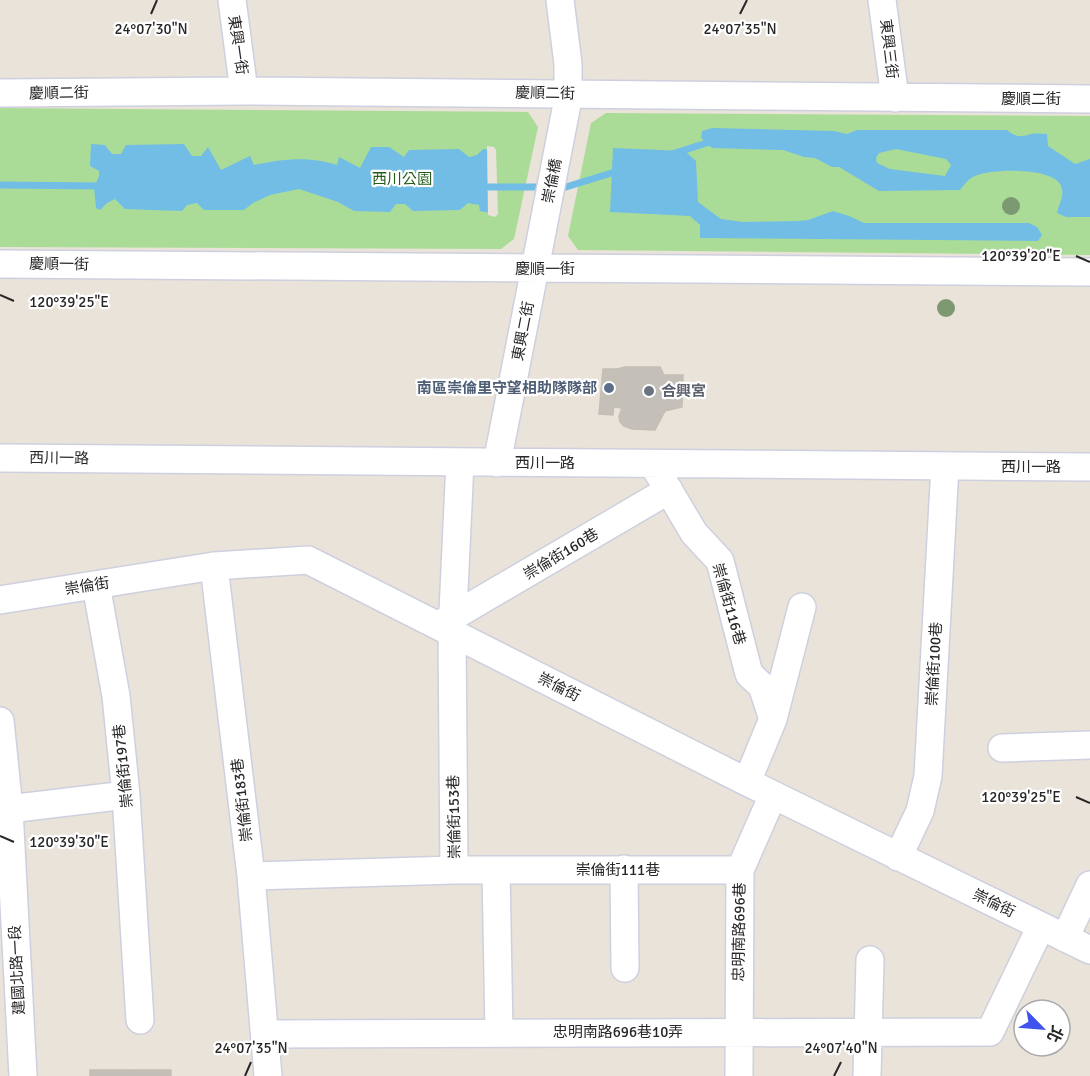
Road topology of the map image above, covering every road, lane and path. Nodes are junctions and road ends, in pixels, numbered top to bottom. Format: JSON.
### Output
{"nodes":[{"id":1,"x":232,"y":0,"type":"edge"},
{"id":2,"x":560,"y":0,"type":"edge"},
{"id":3,"x":882,"y":0,"type":"edge"},
{"id":4,"x":244,"y":91,"type":"junction"},
{"id":5,"x":0,"y":93,"type":"edge"},
{"id":6,"x":568,"y":93,"type":"junction"},
{"id":7,"x":895,"y":98,"type":"junction"},
{"id":8,"x":1090,"y":99,"type":"edge"},
{"id":9,"x":0,"y":264,"type":"edge"},
{"id":10,"x":535,"y":269,"type":"junction"},
{"id":11,"x":1090,"y":272,"type":"edge"},
{"id":12,"x":0,"y":458,"type":"edge"},
{"id":13,"x":460,"y":462,"type":"junction"},
{"id":14,"x":497,"y":463,"type":"junction"},
{"id":15,"x":653,"y":464,"type":"junction"},
{"id":16,"x":945,"y":466,"type":"junction"},
{"id":17,"x":1090,"y":467,"type":"edge"},
{"id":18,"x":669,"y":490,"type":"junction"},
{"id":19,"x":216,"y":567,"type":"junction"},
{"id":20,"x":96,"y":585,"type":"junction"},
{"id":21,"x":0,"y":600,"type":"edge"},
{"id":22,"x":802,"y":607,"type":"dead end"},
{"id":23,"x":447,"y":626,"type":"junction"},
{"id":24,"x":773,"y":719,"type":"junction"},
{"id":25,"x":0,"y":721,"type":"edge"},
{"id":26,"x":1090,"y":746,"type":"edge"},
{"id":27,"x":1002,"y":748,"type":"dead end"},
{"id":28,"x":747,"y":782,"type":"junction"},
{"id":29,"x":126,"y":795,"type":"junction"},
{"id":30,"x":773,"y":795,"type":"junction"},
{"id":31,"x":9,"y":808,"type":"junction"},
{"id":32,"x":898,"y":857,"type":"junction"},
{"id":33,"x":624,"y":869,"type":"junction"},
{"id":34,"x":454,"y":870,"type":"junction"},
{"id":35,"x":496,"y":870,"type":"junction"},
{"id":36,"x":740,"y":870,"type":"junction"},
{"id":37,"x":251,"y":876,"type":"junction"},
{"id":38,"x":1090,"y":885,"type":"edge"},
{"id":39,"x":1041,"y":926,"type":"junction"},
{"id":40,"x":1065,"y":938,"type":"junction"},
{"id":41,"x":1090,"y":950,"type":"edge"},
{"id":42,"x":870,"y":960,"type":"dead end"},
{"id":43,"x":625,"y":968,"type":"dead end"},
{"id":44,"x":140,"y":1020,"type":"dead end"},
{"id":45,"x":499,"y":1032,"type":"junction"},
{"id":46,"x":738,"y":1032,"type":"junction"},
{"id":47,"x":868,"y":1032,"type":"junction"},
{"id":48,"x":265,"y":1034,"type":"junction"},
{"id":49,"x":22,"y":1076,"type":"edge"},
{"id":50,"x":268,"y":1076,"type":"edge"},
{"id":51,"x":739,"y":1076,"type":"edge"},
{"id":52,"x":867,"y":1076,"type":"edge"}],
"edges":[{"from":1,"to":4,"type":"street","name":"東興一街"},
{"from":2,"to":6,"type":"street"},
{"from":3,"to":7,"type":"street","name":"東興三街"},
{"from":4,"to":5,"type":"street","name":"慶順二街"},
{"from":4,"to":6,"type":"street","name":"慶順二街"},
{"from":6,"to":7,"type":"street","name":"慶順二街"},
{"from":6,"to":10,"type":"street","name":"崇倫橋"},
{"from":7,"to":8,"type":"street","name":"慶順二街"},
{"from":9,"to":10,"type":"street","name":"慶順一街"},
{"from":10,"to":11,"type":"street","name":"慶順一街"},
{"from":10,"to":14,"type":"street","name":"東興二街"},
{"from":12,"to":13,"type":"street","name":"西川一路"},
{"from":13,"to":14,"type":"street","name":"西川一路"},
{"from":13,"to":23,"type":"street"},
{"from":14,"to":15,"type":"street","name":"西川一路"},
{"from":15,"to":16,"type":"street","name":"西川一路"},
{"from":15,"to":18,"type":"street","name":"崇倫街116巷"},
{"from":16,"to":17,"type":"street","name":"西川一路"},
{"from":16,"to":32,"type":"street","name":"崇倫街100巷"},
{"from":18,"to":23,"type":"street","name":"崇倫街160巷"},
{"from":18,"to":24,"type":"street","name":"崇倫街116巷"},
{"from":19,"to":20,"type":"street","name":"崇倫街"},
{"from":19,"to":23,"type":"street","name":"崇倫街"},
{"from":19,"to":37,"type":"street","name":"崇倫街183巷"},
{"from":20,"to":21,"type":"street","name":"崇倫街"},
{"from":20,"to":29,"type":"street","name":"崇倫街197巷"},
{"from":22,"to":24,"type":"street"},
{"from":23,"to":28,"type":"street","name":"崇倫街"},
{"from":23,"to":34,"type":"street","name":"崇倫街153巷"},
{"from":24,"to":28,"type":"street"},
{"from":25,"to":31,"type":"street","name":"建國北路一段"},
{"from":26,"to":27,"type":"street"},
{"from":28,"to":30,"type":"street","name":"崇倫街"},
{"from":29,"to":31,"type":"street"},
{"from":29,"to":44,"type":"street","name":"崇倫街197巷"},
{"from":30,"to":32,"type":"street","name":"崇倫街"},
{"from":30,"to":36,"type":"street","name":"忠明南路696巷"},
{"from":31,"to":49,"type":"street","name":"建國北路一段"},
{"from":32,"to":39,"type":"street","name":"崇倫街"},
{"from":33,"to":35,"type":"street","name":"崇倫街111巷"},
{"from":33,"to":36,"type":"street","name":"崇倫街111巷"},
{"from":33,"to":43,"type":"street"},
{"from":34,"to":35,"type":"street","name":"崇倫街111巷"},
{"from":34,"to":37,"type":"street","name":"崇倫街153巷"},
{"from":35,"to":45,"type":"street"},
{"from":36,"to":46,"type":"street","name":"忠明南路696巷"},
{"from":37,"to":48,"type":"street","name":"崇倫街183巷"},
{"from":38,"to":40,"type":"street"},
{"from":39,"to":40,"type":"street","name":"崇倫街"},
{"from":39,"to":47,"type":"street","name":"忠明南路696巷10弄"},
{"from":40,"to":41,"type":"street","name":"崇倫街"},
{"from":42,"to":47,"type":"street"},
{"from":45,"to":46,"type":"street","name":"忠明南路696巷10弄"},
{"from":45,"to":48,"type":"street"},
{"from":46,"to":47,"type":"street","name":"忠明南路696巷10弄"},
{"from":46,"to":51,"type":"street","name":"忠明南路696巷"},
{"from":47,"to":52,"type":"street"},
{"from":48,"to":50,"type":"street","name":"崇倫街183巷"}]}
